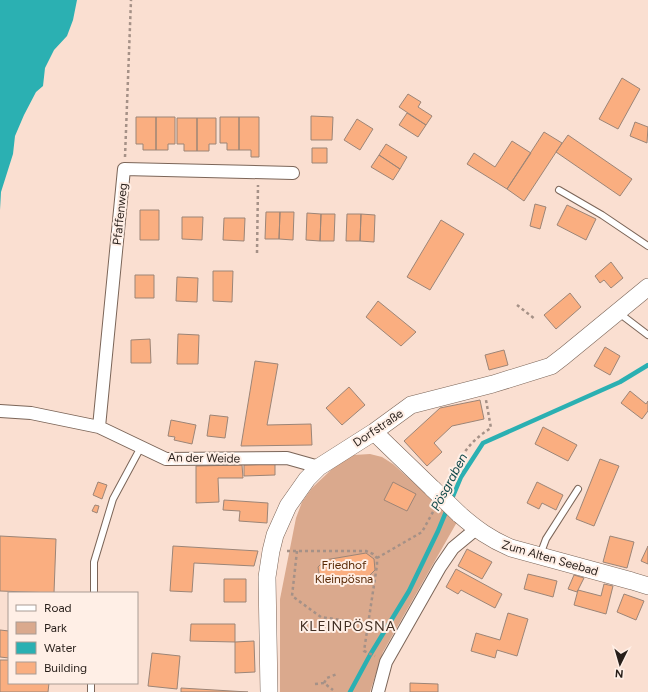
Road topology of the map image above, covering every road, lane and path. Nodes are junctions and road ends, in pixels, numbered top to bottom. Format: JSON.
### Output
{"nodes":[{"id":1,"x":132,"y":0,"type":"edge"},
{"id":2,"x":124,"y":169,"type":"junction"},
{"id":3,"x":258,"y":172,"type":"junction"},
{"id":4,"x":293,"y":173,"type":"dead end"},
{"id":5,"x":559,"y":190,"type":"dead end"},
{"id":6,"x":648,"y":246,"type":"edge"},
{"id":7,"x":257,"y":253,"type":"dead end"},
{"id":8,"x":648,"y":287,"type":"edge"},
{"id":9,"x":517,"y":305,"type":"dead end"},
{"id":10,"x":617,"y":312,"type":"junction"},
{"id":11,"x":535,"y":319,"type":"dead end"},
{"id":12,"x":648,"y":336,"type":"edge"},
{"id":13,"x":0,"y":411,"type":"edge"},
{"id":14,"x":99,"y":427,"type":"junction"},
{"id":15,"x":374,"y":432,"type":"junction"},
{"id":16,"x":141,"y":447,"type":"junction"},
{"id":17,"x":320,"y":467,"type":"junction"},
{"id":18,"x":578,"y":489,"type":"dead end"},
{"id":19,"x":476,"y":529,"type":"junction"},
{"id":20,"x":271,"y":551,"type":"junction"},
{"id":21,"x":297,"y":551,"type":"junction"},
{"id":22,"x":539,"y":556,"type":"junction"},
{"id":23,"x":648,"y":586,"type":"edge"},
{"id":24,"x":94,"y":592,"type":"edge"},
{"id":25,"x":368,"y":624,"type":"junction"},
{"id":26,"x":376,"y":657,"type":"dead end"},
{"id":27,"x":336,"y":674,"type":"dead end"},
{"id":28,"x":324,"y":683,"type":"junction"},
{"id":29,"x":315,"y":684,"type":"dead end"},
{"id":30,"x":333,"y":690,"type":"dead end"},
{"id":31,"x":269,"y":692,"type":"edge"},
{"id":32,"x":378,"y":692,"type":"edge"}],
"edges":[{"from":1,"to":2,"type":"path"},
{"from":2,"to":3,"type":"street","name":"Pfaffenweg"},
{"from":2,"to":14,"type":"street","name":"Pfaffenweg"},
{"from":3,"to":4,"type":"street","name":"Pfaffenweg"},
{"from":3,"to":7,"type":"path"},
{"from":5,"to":6,"type":"lane"},
{"from":8,"to":10,"type":"street","name":"Dorfstraße"},
{"from":9,"to":11,"type":"path"},
{"from":10,"to":12,"type":"lane"},
{"from":10,"to":15,"type":"street","name":"Dorfstraße"},
{"from":13,"to":14,"type":"street","name":"An der Weide"},
{"from":14,"to":16,"type":"street","name":"An der Weide"},
{"from":15,"to":17,"type":"street","name":"Dorfstraße"},
{"from":15,"to":19,"type":"street","name":"Zum Alten Seebad","bridge":true},
{"from":16,"to":17,"type":"street","name":"An der Weide"},
{"from":16,"to":24,"type":"lane"},
{"from":17,"to":20,"type":"street","name":"Dorfstraße"},
{"from":18,"to":22,"type":"lane"},
{"from":19,"to":22,"type":"street","name":"Zum Alten Seebad"},
{"from":19,"to":32,"type":"street"},
{"from":20,"to":21,"type":"path"},
{"from":20,"to":31,"type":"street","name":"Dorfstraße"},
{"from":21,"to":25,"type":"path"},
{"from":21,"to":25,"type":"path"},
{"from":22,"to":23,"type":"street","name":"Zum Alten Seebad"},
{"from":25,"to":26,"type":"path"},
{"from":27,"to":28,"type":"path"},
{"from":28,"to":29,"type":"path"},
{"from":28,"to":30,"type":"path"}]}
